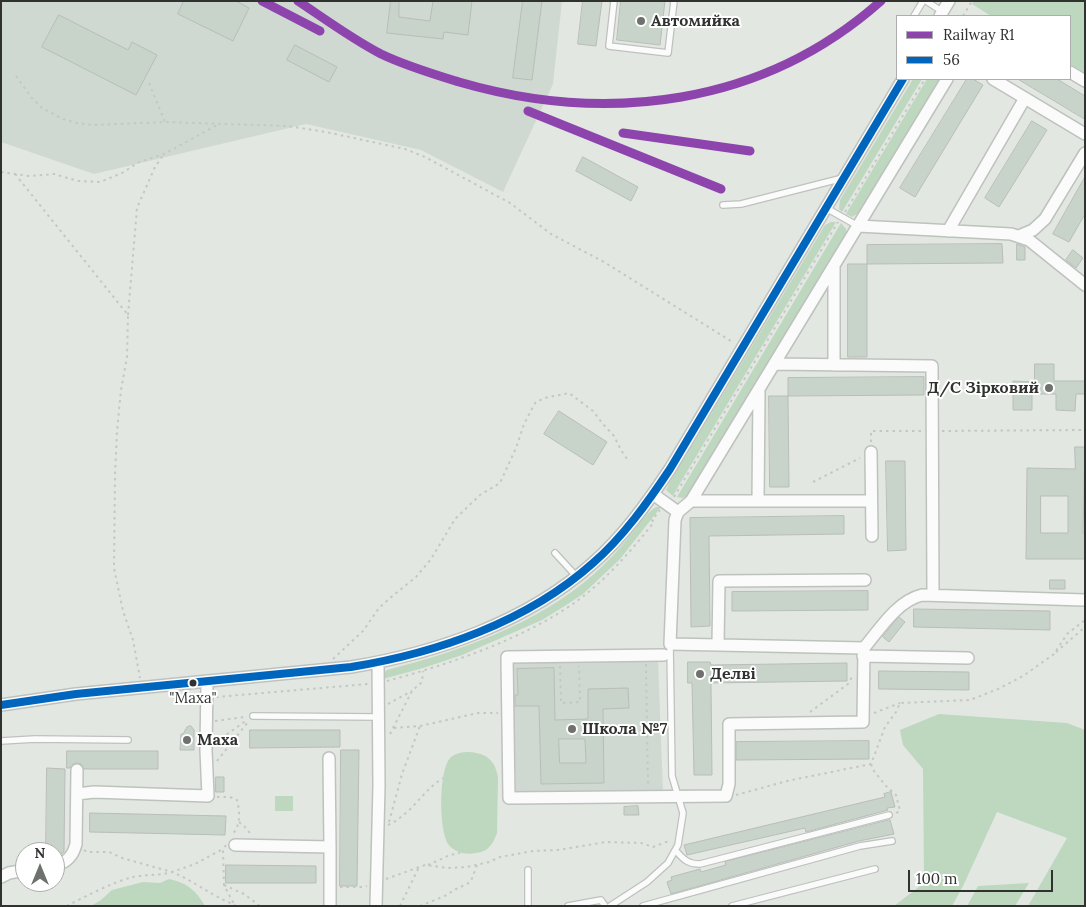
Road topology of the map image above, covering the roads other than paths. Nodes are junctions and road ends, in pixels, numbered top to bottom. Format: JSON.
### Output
{"nodes":[{"id":1,"x":614,"y":1,"type":"edge"},
{"id":2,"x":674,"y":1,"type":"edge"},
{"id":3,"x":925,"y":1,"type":"edge"},
{"id":4,"x":944,"y":10,"type":"edge"},
{"id":5,"x":915,"y":15,"type":"edge"},
{"id":6,"x":1071,"y":73,"type":"edge"},
{"id":7,"x":902,"y":80,"type":"edge"},
{"id":8,"x":946,"y":80,"type":"edge"},
{"id":9,"x":995,"y":80,"type":"edge"},
{"id":10,"x":1085,"y":81,"type":"edge"},
{"id":11,"x":1025,"y":98,"type":"junction"},
{"id":12,"x":1085,"y":134,"type":"edge"},
{"id":13,"x":1085,"y":153,"type":"edge"},
{"id":14,"x":845,"y":178,"type":"junction"},
{"id":15,"x":723,"y":206,"type":"dead end"},
{"id":16,"x":826,"y":208,"type":"junction"},
{"id":17,"x":858,"y":226,"type":"junction"},
{"id":18,"x":948,"y":230,"type":"junction"},
{"id":19,"x":1019,"y":236,"type":"junction"},
{"id":20,"x":834,"y":265,"type":"junction"},
{"id":21,"x":1085,"y":285,"type":"edge"},
{"id":22,"x":774,"y":364,"type":"junction"},
{"id":23,"x":834,"y":365,"type":"junction"},
{"id":24,"x":759,"y":390,"type":"junction"},
{"id":25,"x":871,"y":452,"type":"dead end"},
{"id":26,"x":653,"y":494,"type":"junction"},
{"id":27,"x":758,"y":500,"type":"junction"},
{"id":28,"x":691,"y":501,"type":"junction"},
{"id":29,"x":871,"y":501,"type":"junction"},
{"id":30,"x":678,"y":512,"type":"junction"},
{"id":31,"x":872,"y":536,"type":"dead end"},
{"id":32,"x":555,"y":553,"type":"dead end"},
{"id":33,"x":577,"y":576,"type":"junction"},
{"id":34,"x":865,"y":580,"type":"dead end"},
{"id":35,"x":933,"y":594,"type":"junction"},
{"id":36,"x":1084,"y":599,"type":"edge"},
{"id":37,"x":670,"y":644,"type":"junction"},
{"id":38,"x":718,"y":645,"type":"junction"},
{"id":39,"x":664,"y":655,"type":"dead end"},
{"id":40,"x":864,"y":655,"type":"junction"},
{"id":41,"x":968,"y":658,"type":"dead end"},
{"id":42,"x":378,"y":663,"type":"junction"},
{"id":43,"x":207,"y":680,"type":"junction"},
{"id":44,"x":1,"y":705,"type":"edge"},
{"id":45,"x":379,"y":713,"type":"junction"},
{"id":46,"x":253,"y":716,"type":"road end"},
{"id":47,"x":128,"y":740,"type":"dead end"},
{"id":48,"x":1,"y":741,"type":"edge"},
{"id":49,"x":329,"y":758,"type":"dead end"},
{"id":50,"x":77,"y":770,"type":"dead end"},
{"id":51,"x":77,"y":794,"type":"junction"},
{"id":52,"x":679,"y":796,"type":"junction"},
{"id":53,"x":889,"y":815,"type":"road end"},
{"id":54,"x":892,"y":841,"type":"dead end"},
{"id":55,"x":235,"y":845,"type":"dead end"},
{"id":56,"x":330,"y":847,"type":"junction"},
{"id":57,"x":677,"y":848,"type":"junction"},
{"id":58,"x":65,"y":861,"type":"edge"},
{"id":59,"x":875,"y":869,"type":"dead end"},
{"id":60,"x":528,"y":870,"type":"dead end"},
{"id":61,"x":15,"y":872,"type":"edge"},
{"id":62,"x":1,"y":877,"type":"edge"},
{"id":63,"x":619,"y":903,"type":"edge"},
{"id":64,"x":330,"y":906,"type":"edge"},
{"id":65,"x":376,"y":906,"type":"edge"},
{"id":66,"x":528,"y":906,"type":"edge"},
{"id":67,"x":568,"y":906,"type":"edge"},
{"id":68,"x":605,"y":906,"type":"edge"},
{"id":69,"x":610,"y":906,"type":"edge"},
{"id":70,"x":643,"y":906,"type":"edge"},
{"id":71,"x":732,"y":906,"type":"edge"}],
"edges":[{"from":1,"to":2,"type":"lane"},
{"from":3,"to":4,"type":"lane"},
{"from":3,"to":5,"type":"lane"},
{"from":6,"to":10,"type":"street"},
{"from":7,"to":14,"type":"street"},
{"from":8,"to":17,"type":"street"},
{"from":9,"to":11,"type":"street"},
{"from":11,"to":12,"type":"street"},
{"from":11,"to":18,"type":"street"},
{"from":13,"to":19,"type":"street"},
{"from":14,"to":15,"type":"lane"},
{"from":14,"to":16,"type":"street"},
{"from":16,"to":17,"type":"lane"},
{"from":16,"to":26,"type":"street"},
{"from":17,"to":18,"type":"street"},
{"from":17,"to":20,"type":"street"},
{"from":18,"to":19,"type":"street"},
{"from":19,"to":21,"type":"street"},
{"from":20,"to":22,"type":"street"},
{"from":20,"to":23,"type":"street"},
{"from":22,"to":23,"type":"street"},
{"from":22,"to":24,"type":"street"},
{"from":23,"to":35,"type":"street"},
{"from":24,"to":27,"type":"street"},
{"from":24,"to":28,"type":"street"},
{"from":25,"to":29,"type":"street"},
{"from":26,"to":30,"type":"street"},
{"from":26,"to":33,"type":"street"},
{"from":27,"to":28,"type":"street"},
{"from":27,"to":29,"type":"street"},
{"from":28,"to":30,"type":"street"},
{"from":29,"to":31,"type":"street"},
{"from":30,"to":37,"type":"street"},
{"from":32,"to":33,"type":"lane"},
{"from":33,"to":42,"type":"street"},
{"from":34,"to":38,"type":"street"},
{"from":35,"to":36,"type":"street"},
{"from":35,"to":40,"type":"street"},
{"from":37,"to":38,"type":"street"},
{"from":37,"to":52,"type":"lane"},
{"from":38,"to":40,"type":"street"},
{"from":39,"to":52,"type":"street"},
{"from":40,"to":41,"type":"street"},
{"from":40,"to":52,"type":"street"},
{"from":42,"to":43,"type":"street"},
{"from":42,"to":45,"type":"street"},
{"from":43,"to":44,"type":"street"},
{"from":43,"to":51,"type":"street"},
{"from":45,"to":46,"type":"lane"},
{"from":45,"to":65,"type":"street"},
{"from":47,"to":48,"type":"lane"},
{"from":49,"to":56,"type":"street"},
{"from":50,"to":51,"type":"street"},
{"from":51,"to":58,"type":"street"},
{"from":52,"to":57,"type":"lane"},
{"from":53,"to":57,"type":"lane"},
{"from":54,"to":70,"type":"lane"},
{"from":55,"to":56,"type":"street"},
{"from":56,"to":64,"type":"street"},
{"from":57,"to":63,"type":"lane"},
{"from":59,"to":71,"type":"lane"},
{"from":60,"to":66,"type":"lane"},
{"from":61,"to":62,"type":"street"},
{"from":63,"to":69,"type":"lane"},
{"from":67,"to":68,"type":"lane"}]}
